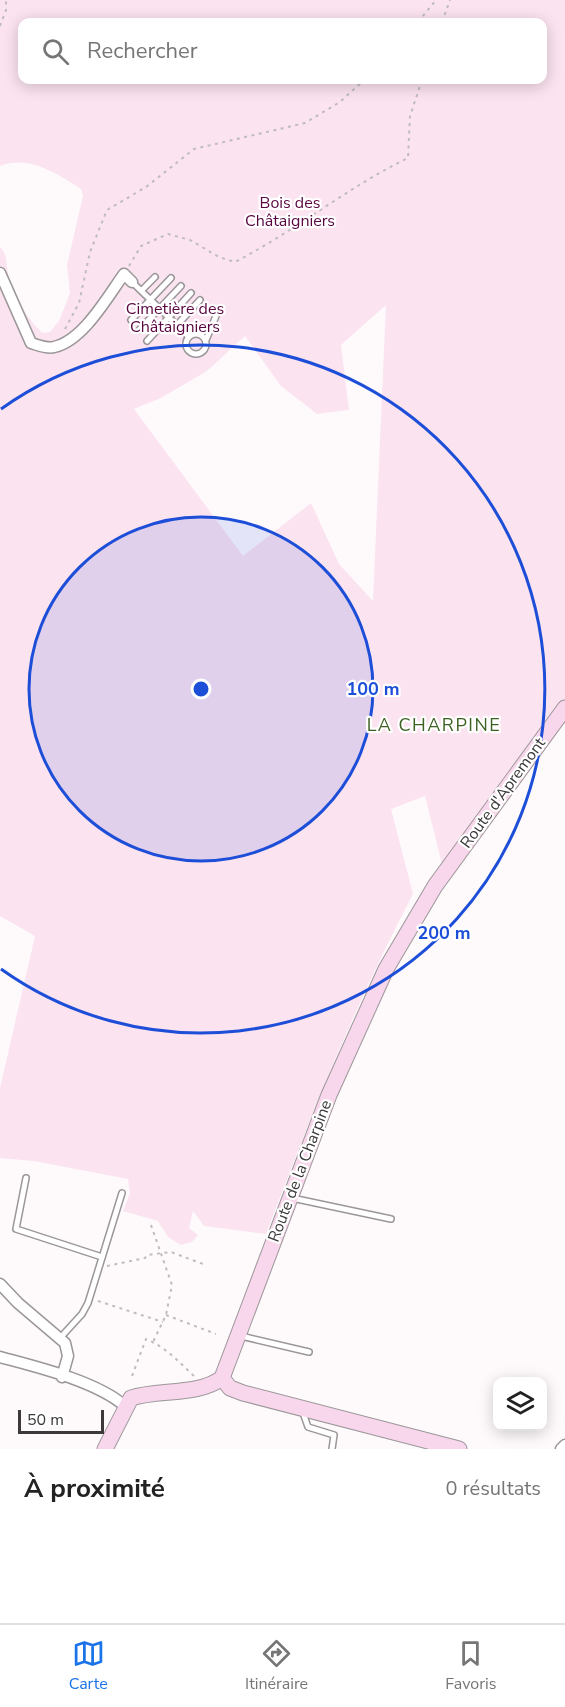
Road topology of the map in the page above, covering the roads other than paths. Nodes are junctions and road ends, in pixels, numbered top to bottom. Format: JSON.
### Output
{"nodes":[{"id":1,"x":0,"y":273,"type":"edge"},
{"id":2,"x":155,"y":277,"type":"dead end"},
{"id":3,"x":128,"y":278,"type":"joint"},
{"id":4,"x":171,"y":278,"type":"dead end"},
{"id":5,"x":181,"y":286,"type":"dead end"},
{"id":6,"x":142,"y":290,"type":"junction"},
{"id":7,"x":191,"y":293,"type":"dead end"},
{"id":8,"x":151,"y":299,"type":"junction"},
{"id":9,"x":200,"y":300,"type":"dead end"},
{"id":10,"x":160,"y":308,"type":"junction"},
{"id":11,"x":216,"y":316,"type":"dead end"},
{"id":12,"x":169,"y":317,"type":"junction"},
{"id":13,"x":131,"y":320,"type":"dead end"},
{"id":14,"x":177,"y":325,"type":"junction"},
{"id":15,"x":139,"y":330,"type":"dead end"},
{"id":16,"x":189,"y":337,"type":"junction"},
{"id":17,"x":206,"y":340,"type":"junction"},
{"id":18,"x":147,"y":341,"type":"dead end"},
{"id":19,"x":565,"y":708,"type":"edge"},
{"id":20,"x":441,"y":878,"type":"joint"},
{"id":21,"x":26,"y":1178,"type":"dead end"},
{"id":22,"x":122,"y":1192,"type":"dead end"},
{"id":23,"x":290,"y":1197,"type":"junction"},
{"id":24,"x":391,"y":1220,"type":"dead end"},
{"id":25,"x":102,"y":1257,"type":"junction"},
{"id":26,"x":0,"y":1284,"type":"edge"},
{"id":27,"x":239,"y":1336,"type":"junction"},
{"id":28,"x":61,"y":1337,"type":"junction"},
{"id":29,"x":309,"y":1352,"type":"dead end"},
{"id":30,"x":0,"y":1357,"type":"edge"},
{"id":31,"x":62,"y":1377,"type":"junction"},
{"id":32,"x":222,"y":1378,"type":"junction"},
{"id":33,"x":124,"y":1406,"type":"junction"},
{"id":34,"x":302,"y":1408,"type":"junction"},
{"id":35,"x":565,"y":1445,"type":"edge"},
{"id":36,"x":105,"y":1449,"type":"edge"},
{"id":37,"x":332,"y":1449,"type":"edge"},
{"id":38,"x":459,"y":1449,"type":"edge"},
{"id":39,"x":561,"y":1449,"type":"edge"}],
"edges":[{"from":1,"to":3,"type":"street"},
{"from":2,"to":6,"type":"lane"},
{"from":3,"to":6,"type":"lane"},
{"from":4,"to":8,"type":"lane"},
{"from":5,"to":10,"type":"lane"},
{"from":6,"to":8,"type":"lane"},
{"from":7,"to":12,"type":"lane"},
{"from":8,"to":10,"type":"lane"},
{"from":8,"to":13,"type":"lane"},
{"from":9,"to":14,"type":"lane"},
{"from":10,"to":12,"type":"lane"},
{"from":10,"to":15,"type":"lane"},
{"from":11,"to":17,"type":"lane"},
{"from":12,"to":14,"type":"lane"},
{"from":12,"to":18,"type":"lane"},
{"from":14,"to":16,"type":"lane"},
{"from":16,"to":17,"type":"lane"},
{"from":16,"to":17,"type":"lane"},
{"from":19,"to":20,"type":"main road","name":"Route d'Apremont"},
{"from":20,"to":23,"type":"main road","name":"Route de la Charpine"},
{"from":21,"to":25,"type":"lane"},
{"from":22,"to":25,"type":"lane"},
{"from":23,"to":24,"type":"lane"},
{"from":23,"to":27,"type":"main road","name":"Route de la Charpine"},
{"from":25,"to":28,"type":"lane"},
{"from":26,"to":28,"type":"street"},
{"from":27,"to":29,"type":"lane"},
{"from":27,"to":32,"type":"main road","name":"Route de la Charpine"},
{"from":28,"to":31,"type":"street"},
{"from":30,"to":31,"type":"street"},
{"from":31,"to":33,"type":"street"},
{"from":32,"to":33,"type":"main road"},
{"from":32,"to":34,"type":"main road"},
{"from":33,"to":36,"type":"main road"},
{"from":34,"to":37,"type":"lane"},
{"from":34,"to":38,"type":"main road"},
{"from":35,"to":39,"type":"street"}]}
